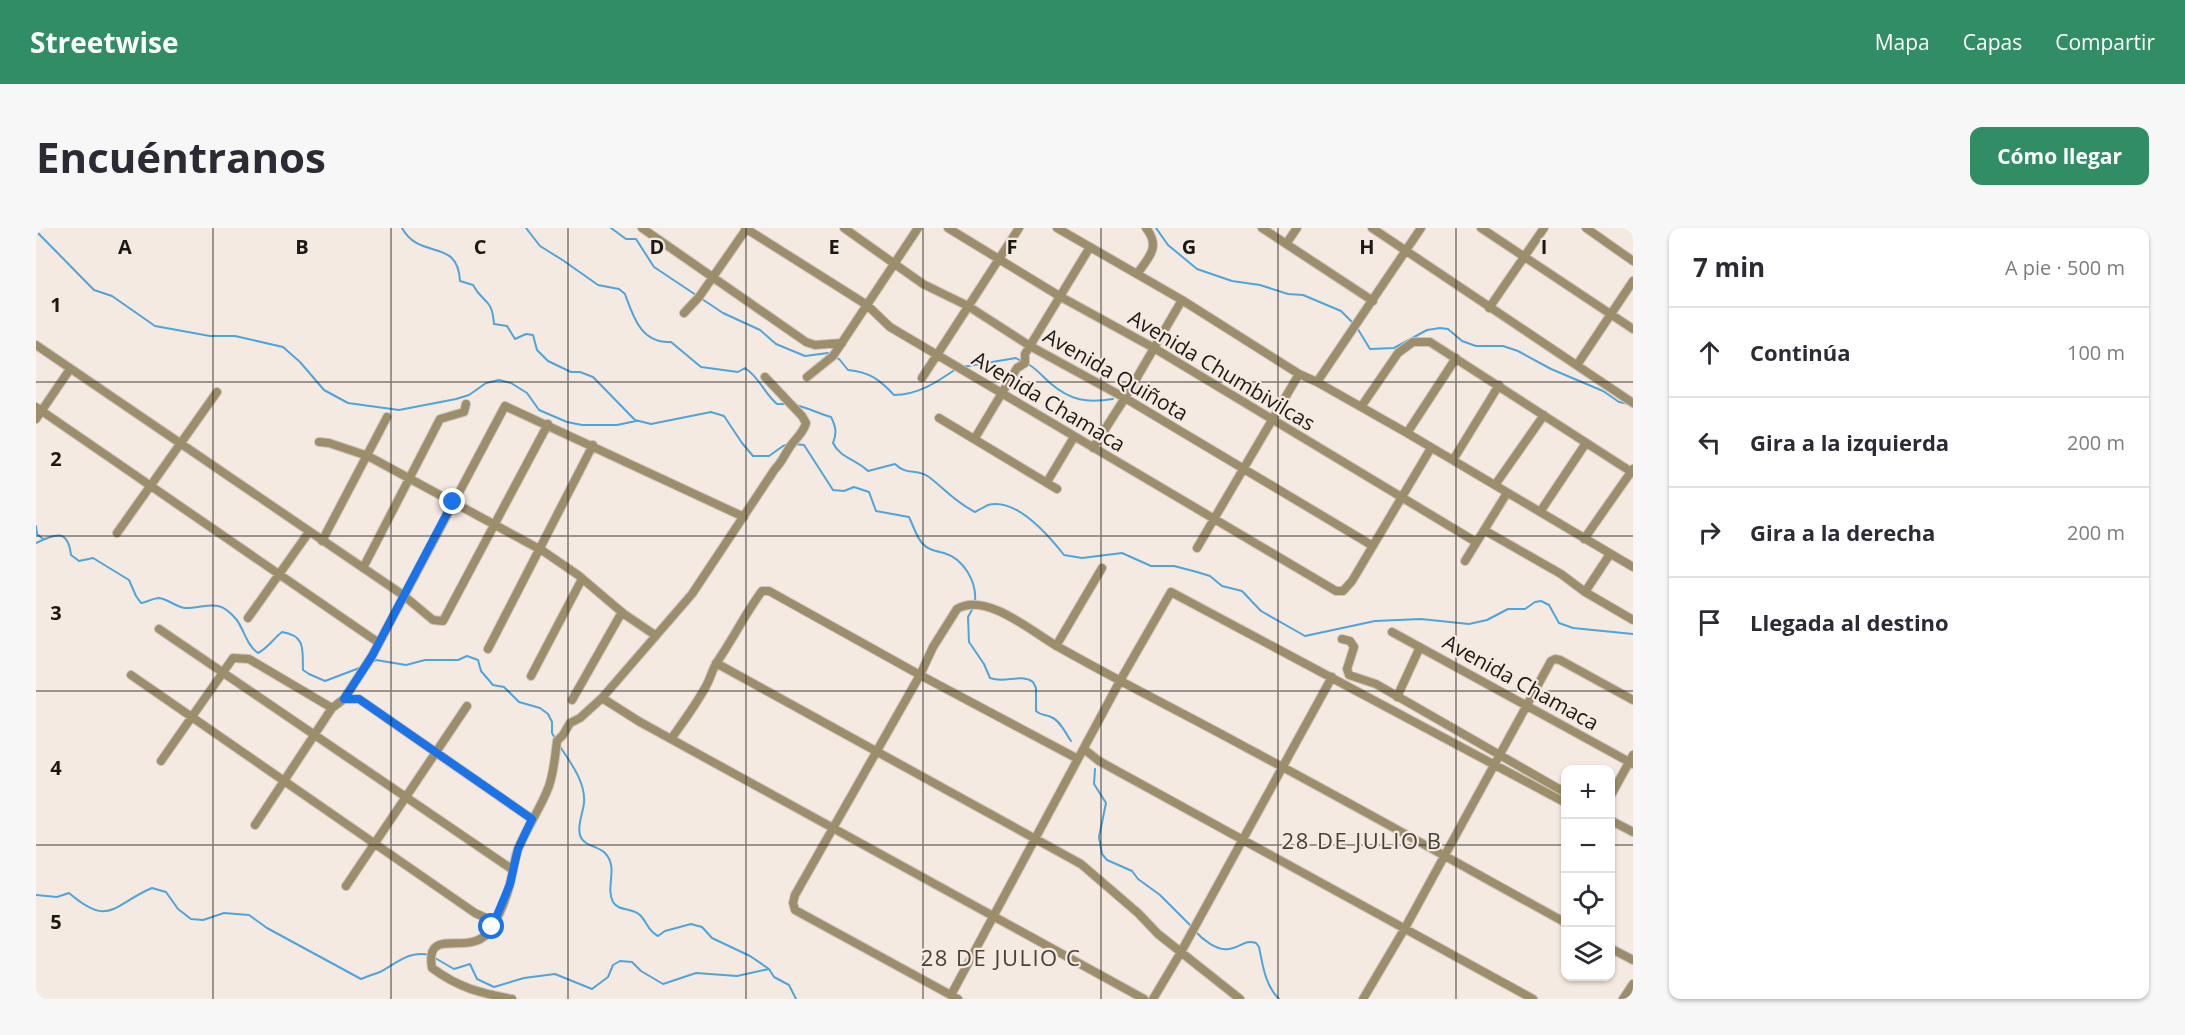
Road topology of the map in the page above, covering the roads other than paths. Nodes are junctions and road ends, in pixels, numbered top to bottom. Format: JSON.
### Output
{"nodes":[{"id":1,"x":642,"y":228,"type":"edge"},
{"id":2,"x":746,"y":228,"type":"edge"},
{"id":3,"x":844,"y":228,"type":"edge"},
{"id":4,"x":918,"y":228,"type":"edge"},
{"id":5,"x":948,"y":228,"type":"edge"},
{"id":6,"x":1018,"y":228,"type":"edge"},
{"id":7,"x":1057,"y":228,"type":"edge"},
{"id":8,"x":1146,"y":228,"type":"edge"},
{"id":9,"x":1262,"y":228,"type":"edge"},
{"id":10,"x":1297,"y":228,"type":"edge"},
{"id":11,"x":1372,"y":228,"type":"edge"},
{"id":12,"x":1421,"y":228,"type":"edge"},
{"id":13,"x":1481,"y":228,"type":"edge"},
{"id":14,"x":1544,"y":228,"type":"edge"},
{"id":15,"x":1586,"y":228,"type":"edge"},
{"id":16,"x":1286,"y":244,"type":"junction"},
{"id":17,"x":1090,"y":247,"type":"junction"},
{"id":18,"x":1406,"y":251,"type":"junction"},
{"id":19,"x":1524,"y":257,"type":"junction"},
{"id":20,"x":1001,"y":258,"type":"junction"},
{"id":21,"x":1633,"y":261,"type":"edge"},
{"id":22,"x":894,"y":263,"type":"junction"},
{"id":23,"x":1137,"y":274,"type":"junction"},
{"id":24,"x":713,"y":277,"type":"junction"},
{"id":25,"x":1633,"y":280,"type":"edge"},
{"id":26,"x":1061,"y":297,"type":"junction"},
{"id":27,"x":1182,"y":300,"type":"junction"},
{"id":28,"x":1373,"y":301,"type":"junction"},
{"id":29,"x":867,"y":305,"type":"junction"},
{"id":30,"x":968,"y":306,"type":"junction"},
{"id":31,"x":1489,"y":308,"type":"junction"},
{"id":32,"x":684,"y":313,"type":"dead end"},
{"id":33,"x":1612,"y":316,"type":"junction"},
{"id":34,"x":1633,"y":329,"type":"edge"},
{"id":35,"x":842,"y":343,"type":"junction"},
{"id":36,"x":36,"y":345,"type":"edge"},
{"id":37,"x":1030,"y":346,"type":"junction"},
{"id":38,"x":1154,"y":348,"type":"junction"},
{"id":39,"x":936,"y":354,"type":"junction"},
{"id":40,"x":1456,"y":358,"type":"junction"},
{"id":41,"x":1577,"y":365,"type":"junction"},
{"id":42,"x":70,"y":369,"type":"junction"},
{"id":43,"x":1299,"y":374,"type":"junction"},
{"id":44,"x":765,"y":377,"type":"dead end"},
{"id":45,"x":807,"y":377,"type":"dead end"},
{"id":46,"x":922,"y":378,"type":"dead end"},
{"id":47,"x":1317,"y":382,"type":"junction"},
{"id":48,"x":1499,"y":385,"type":"junction"},
{"id":49,"x":217,"y":392,"type":"dead end"},
{"id":50,"x":1001,"y":394,"type":"junction"},
{"id":51,"x":1125,"y":398,"type":"junction"},
{"id":52,"x":1633,"y":403,"type":"edge"},
{"id":53,"x":466,"y":404,"type":"dead end"},
{"id":54,"x":1361,"y":406,"type":"junction"},
{"id":55,"x":39,"y":409,"type":"edge"},
{"id":56,"x":1544,"y":415,"type":"junction"},
{"id":57,"x":387,"y":417,"type":"dead end"},
{"id":58,"x":939,"y":418,"type":"dead end"},
{"id":59,"x":36,"y":419,"type":"edge"},
{"id":60,"x":1271,"y":421,"type":"junction"},
{"id":61,"x":549,"y":424,"type":"junction"},
{"id":62,"x":1407,"y":433,"type":"junction"},
{"id":63,"x":1074,"y":437,"type":"junction"},
{"id":64,"x":975,"y":438,"type":"junction"},
{"id":65,"x":319,"y":442,"type":"dead end"},
{"id":66,"x":1586,"y":443,"type":"junction"},
{"id":67,"x":180,"y":444,"type":"junction"},
{"id":68,"x":593,"y":445,"type":"junction"},
{"id":69,"x":1093,"y":448,"type":"junction"},
{"id":70,"x":1431,"y":448,"type":"junction"},
{"id":71,"x":367,"y":456,"type":"junction"},
{"id":72,"x":1453,"y":460,"type":"junction"},
{"id":73,"x":1244,"y":470,"type":"junction"},
{"id":74,"x":1632,"y":472,"type":"edge"},
{"id":75,"x":409,"y":478,"type":"junction"},
{"id":76,"x":1047,"y":482,"type":"junction"},
{"id":77,"x":1495,"y":485,"type":"junction"},
{"id":78,"x":151,"y":486,"type":"junction"},
{"id":79,"x":1057,"y":489,"type":"dead end"},
{"id":80,"x":1508,"y":493,"type":"junction"},
{"id":81,"x":1402,"y":498,"type":"junction"},
{"id":82,"x":453,"y":502,"type":"junction"},
{"id":83,"x":1540,"y":512,"type":"junction"},
{"id":84,"x":744,"y":517,"type":"junction"},
{"id":85,"x":1215,"y":520,"type":"junction"},
{"id":86,"x":495,"y":524,"type":"junction"},
{"id":87,"x":1485,"y":530,"type":"junction"},
{"id":88,"x":309,"y":532,"type":"junction"},
{"id":89,"x":117,"y":533,"type":"dead end"},
{"id":90,"x":1584,"y":539,"type":"junction"},
{"id":91,"x":322,"y":541,"type":"junction"},
{"id":92,"x":1476,"y":542,"type":"junction"},
{"id":93,"x":1373,"y":546,"type":"junction"},
{"id":94,"x":1197,"y":548,"type":"dead end"},
{"id":95,"x":540,"y":549,"type":"junction"},
{"id":96,"x":1610,"y":554,"type":"junction"},
{"id":97,"x":1465,"y":561,"type":"dead end"},
{"id":98,"x":1631,"y":564,"type":"edge"},
{"id":99,"x":363,"y":568,"type":"junction"},
{"id":100,"x":1102,"y":568,"type":"dead end"},
{"id":101,"x":279,"y":574,"type":"junction"},
{"id":102,"x":582,"y":579,"type":"junction"},
{"id":103,"x":1586,"y":591,"type":"junction"},
{"id":104,"x":403,"y":595,"type":"junction"},
{"id":105,"x":622,"y":612,"type":"junction"},
{"id":106,"x":249,"y":618,"type":"dead end"},
{"id":107,"x":1633,"y":620,"type":"edge"},
{"id":108,"x":159,"y":629,"type":"dead end"},
{"id":109,"x":1392,"y":633,"type":"dead end"},
{"id":110,"x":655,"y":635,"type":"junction"},
{"id":111,"x":1342,"y":639,"type":"dead end"},
{"id":112,"x":379,"y":643,"type":"junction"},
{"id":113,"x":1056,"y":646,"type":"junction"},
{"id":114,"x":1420,"y":647,"type":"junction"},
{"id":115,"x":488,"y":649,"type":"dead end"},
{"id":116,"x":716,"y":663,"type":"junction"},
{"id":117,"x":223,"y":672,"type":"junction"},
{"id":118,"x":131,"y":675,"type":"dead end"},
{"id":119,"x":920,"y":675,"type":"junction"},
{"id":120,"x":531,"y":676,"type":"dead end"},
{"id":121,"x":1332,"y":677,"type":"junction"},
{"id":122,"x":1121,"y":680,"type":"junction"},
{"id":123,"x":1396,"y":697,"type":"junction"},
{"id":124,"x":602,"y":698,"type":"junction"},
{"id":125,"x":344,"y":699,"type":"junction"},
{"id":126,"x":572,"y":700,"type":"dead end"},
{"id":127,"x":1633,"y":700,"type":"edge"},
{"id":128,"x":1526,"y":705,"type":"junction"},
{"id":129,"x":467,"y":706,"type":"dead end"},
{"id":130,"x":332,"y":708,"type":"junction"},
{"id":131,"x":192,"y":717,"type":"junction"},
{"id":132,"x":315,"y":735,"type":"junction"},
{"id":133,"x":671,"y":739,"type":"junction"},
{"id":134,"x":1084,"y":749,"type":"junction"},
{"id":135,"x":876,"y":751,"type":"junction"},
{"id":136,"x":436,"y":752,"type":"junction"},
{"id":137,"x":1499,"y":754,"type":"junction"},
{"id":138,"x":1078,"y":759,"type":"junction"},
{"id":139,"x":1632,"y":760,"type":"edge"},
{"id":140,"x":161,"y":761,"type":"dead end"},
{"id":141,"x":1493,"y":765,"type":"junction"},
{"id":142,"x":1282,"y":767,"type":"junction"},
{"id":143,"x":284,"y":781,"type":"junction"},
{"id":144,"x":1561,"y":790,"type":"edge"},
{"id":145,"x":1615,"y":790,"type":"edge"},
{"id":146,"x":406,"y":797,"type":"junction"},
{"id":147,"x":1561,"y":800,"type":"edge"},
{"id":148,"x":532,"y":819,"type":"junction"},
{"id":149,"x":1615,"y":822,"type":"edge"},
{"id":150,"x":255,"y":825,"type":"dead end"},
{"id":151,"x":833,"y":828,"type":"junction"},
{"id":152,"x":1633,"y":832,"type":"edge"},
{"id":153,"x":1035,"y":838,"type":"junction"},
{"id":154,"x":1242,"y":840,"type":"junction"},
{"id":155,"x":374,"y":844,"type":"junction"},
{"id":156,"x":1444,"y":856,"type":"junction"},
{"id":157,"x":513,"y":870,"type":"junction"},
{"id":158,"x":346,"y":886,"type":"dead end"},
{"id":159,"x":993,"y":916,"type":"junction"},
{"id":160,"x":1561,"y":920,"type":"edge"},
{"id":161,"x":495,"y":922,"type":"junction"},
{"id":162,"x":1405,"y":928,"type":"junction"},
{"id":163,"x":1615,"y":950,"type":"edge"},
{"id":164,"x":1181,"y":952,"type":"junction"},
{"id":165,"x":1633,"y":960,"type":"edge"},
{"id":166,"x":1633,"y":984,"type":"edge"},
{"id":167,"x":955,"y":997,"type":"edge"},
{"id":168,"x":512,"y":999,"type":"edge"},
{"id":169,"x":1144,"y":999,"type":"edge"},
{"id":170,"x":1153,"y":999,"type":"edge"},
{"id":171,"x":1240,"y":999,"type":"edge"},
{"id":172,"x":1363,"y":999,"type":"edge"},
{"id":173,"x":1533,"y":999,"type":"edge"},
{"id":174,"x":1623,"y":999,"type":"edge"}],
"edges":[{"from":1,"to":24,"type":"street"},
{"from":2,"to":24,"type":"street"},
{"from":2,"to":29,"type":"street","name":"Avenida Chamaca"},
{"from":3,"to":22,"type":"street","name":"Avenida Quiñota"},
{"from":4,"to":22,"type":"street"},
{"from":5,"to":20,"type":"street","name":"Avenida Chumbivilcas"},
{"from":6,"to":20,"type":"street"},
{"from":7,"to":17,"type":"street"},
{"from":8,"to":23,"type":"street"},
{"from":9,"to":16,"type":"street"},
{"from":10,"to":16,"type":"street"},
{"from":11,"to":18,"type":"street"},
{"from":12,"to":18,"type":"street"},
{"from":13,"to":19,"type":"street"},
{"from":14,"to":19,"type":"street"},
{"from":15,"to":21,"type":"street"},
{"from":16,"to":28,"type":"street"},
{"from":17,"to":23,"type":"street"},
{"from":17,"to":26,"type":"street"},
{"from":18,"to":28,"type":"street"},
{"from":18,"to":31,"type":"street"},
{"from":19,"to":31,"type":"street"},
{"from":19,"to":33,"type":"street"},
{"from":20,"to":26,"type":"street","name":"Avenida Chumbivilcas"},
{"from":20,"to":30,"type":"street"},
{"from":22,"to":29,"type":"street"},
{"from":22,"to":30,"type":"street","name":"Avenida Quiñota"},
{"from":23,"to":27,"type":"street"},
{"from":24,"to":32,"type":"street"},
{"from":24,"to":35,"type":"street"},
{"from":25,"to":33,"type":"street"},
{"from":26,"to":37,"type":"street"},
{"from":26,"to":38,"type":"street","name":"Avenida Chumbivilcas"},
{"from":27,"to":38,"type":"street"},
{"from":27,"to":43,"type":"street"},
{"from":28,"to":47,"type":"street"},
{"from":29,"to":35,"type":"street"},
{"from":29,"to":39,"type":"street","name":"Avenida Chamaca"},
{"from":30,"to":37,"type":"street","name":"Avenida Quiñota"},
{"from":30,"to":39,"type":"street"},
{"from":31,"to":41,"type":"street"},
{"from":33,"to":34,"type":"street"},
{"from":33,"to":41,"type":"street"},
{"from":35,"to":45,"type":"street"},
{"from":36,"to":42,"type":"street"},
{"from":37,"to":50,"type":"street"},
{"from":37,"to":51,"type":"street","name":"Avenida Quiñota"},
{"from":38,"to":51,"type":"street"},
{"from":38,"to":60,"type":"street","name":"Avenida Chumbivilcas"},
{"from":39,"to":46,"type":"street"},
{"from":39,"to":50,"type":"street","name":"Avenida Chamaca"},
{"from":40,"to":48,"type":"street"},
{"from":40,"to":54,"type":"street"},
{"from":40,"to":62,"type":"street"},
{"from":41,"to":52,"type":"street"},
{"from":42,"to":55,"type":"street"},
{"from":42,"to":67,"type":"street"},
{"from":43,"to":47,"type":"street"},
{"from":43,"to":60,"type":"street"},
{"from":44,"to":84,"type":"street"},
{"from":47,"to":54,"type":"street"},
{"from":48,"to":56,"type":"street"},
{"from":48,"to":72,"type":"street"},
{"from":49,"to":67,"type":"street"},
{"from":50,"to":63,"type":"street","name":"Avenida Chamaca"},
{"from":50,"to":64,"type":"street"},
{"from":51,"to":69,"type":"street"},
{"from":51,"to":73,"type":"street","name":"Avenida Quiñota"},
{"from":53,"to":75,"type":"street"},
{"from":54,"to":62,"type":"street"},
{"from":55,"to":59,"type":"street"},
{"from":55,"to":78,"type":"street"},
{"from":56,"to":66,"type":"street"},
{"from":56,"to":77,"type":"street"},
{"from":57,"to":71,"type":"street"},
{"from":58,"to":64,"type":"street"},
{"from":60,"to":73,"type":"street"},
{"from":60,"to":81,"type":"street","name":"Avenida Chumbivilcas"},
{"from":61,"to":68,"type":"street"},
{"from":61,"to":82,"type":"street"},
{"from":61,"to":86,"type":"street"},
{"from":62,"to":70,"type":"street"},
{"from":63,"to":69,"type":"street","name":"Avenida Chamaca"},
{"from":63,"to":76,"type":"street"},
{"from":64,"to":76,"type":"street"},
{"from":65,"to":71,"type":"street"},
{"from":66,"to":74,"type":"street"},
{"from":66,"to":83,"type":"street"},
{"from":67,"to":78,"type":"street"},
{"from":67,"to":88,"type":"street"},
{"from":68,"to":84,"type":"street"},
{"from":68,"to":95,"type":"street"},
{"from":69,"to":85,"type":"street","name":"Avenida Chamaca"},
{"from":70,"to":72,"type":"street"},
{"from":70,"to":81,"type":"street"},
{"from":71,"to":75,"type":"street"},
{"from":71,"to":91,"type":"street"},
{"from":72,"to":77,"type":"street"},
{"from":73,"to":85,"type":"street"},
{"from":73,"to":93,"type":"street","name":"Avenida Quiñota"},
{"from":74,"to":90,"type":"street"},
{"from":75,"to":82,"type":"street"},
{"from":75,"to":99,"type":"street"},
{"from":76,"to":79,"type":"street"},
{"from":77,"to":80,"type":"street"},
{"from":78,"to":89,"type":"street"},
{"from":78,"to":101,"type":"street"},
{"from":80,"to":83,"type":"street"},
{"from":80,"to":87,"type":"street"},
{"from":81,"to":92,"type":"street","name":"Avenida Chumbivilcas"},
{"from":81,"to":93,"type":"street"},
{"from":82,"to":86,"type":"street"},
{"from":82,"to":104,"type":"street"},
{"from":83,"to":90,"type":"street"},
{"from":84,"to":110,"type":"street"},
{"from":85,"to":93,"type":"street","name":"Avenida Chamaca"},
{"from":85,"to":94,"type":"street"},
{"from":86,"to":95,"type":"street"},
{"from":86,"to":104,"type":"street"},
{"from":87,"to":92,"type":"street"},
{"from":87,"to":103,"type":"street"},
{"from":88,"to":91,"type":"street"},
{"from":88,"to":101,"type":"street"},
{"from":90,"to":96,"type":"street"},
{"from":91,"to":99,"type":"street"},
{"from":92,"to":97,"type":"street"},
{"from":95,"to":102,"type":"street"},
{"from":95,"to":115,"type":"street"},
{"from":96,"to":98,"type":"street"},
{"from":96,"to":103,"type":"street"},
{"from":99,"to":104,"type":"street"},
{"from":100,"to":113,"type":"street"},
{"from":101,"to":106,"type":"street"},
{"from":101,"to":112,"type":"street"},
{"from":102,"to":105,"type":"street"},
{"from":102,"to":120,"type":"street"},
{"from":103,"to":107,"type":"street"},
{"from":104,"to":112,"type":"street"},
{"from":105,"to":110,"type":"street"},
{"from":105,"to":126,"type":"street"},
{"from":108,"to":117,"type":"street"},
{"from":109,"to":114,"type":"street","name":"Avenida Chamaca"},
{"from":110,"to":124,"type":"street"},
{"from":111,"to":123,"type":"street"},
{"from":112,"to":125,"type":"street"},
{"from":113,"to":119,"type":"street"},
{"from":113,"to":122,"type":"street"},
{"from":114,"to":123,"type":"street"},
{"from":114,"to":128,"type":"street","name":"Avenida Chamaca"},
{"from":116,"to":119,"type":"street"},
{"from":116,"to":133,"type":"street"},
{"from":116,"to":135,"type":"street"},
{"from":117,"to":130,"type":"street"},
{"from":117,"to":131,"type":"street"},
{"from":117,"to":132,"type":"street"},
{"from":118,"to":131,"type":"street"},
{"from":119,"to":135,"type":"street"},
{"from":119,"to":138,"type":"street"},
{"from":121,"to":122,"type":"street"},
{"from":121,"to":141,"type":"street"},
{"from":121,"to":142,"type":"street"},
{"from":122,"to":134,"type":"street"},
{"from":122,"to":142,"type":"street"},
{"from":123,"to":137,"type":"street"},
{"from":124,"to":133,"type":"street"},
{"from":124,"to":148,"type":"street"},
{"from":125,"to":130,"type":"street"},
{"from":125,"to":136,"type":"street"},
{"from":127,"to":128,"type":"street"},
{"from":128,"to":137,"type":"street"},
{"from":128,"to":139,"type":"street","name":"Avenida Chamaca"},
{"from":129,"to":136,"type":"street"},
{"from":130,"to":132,"type":"street"},
{"from":131,"to":140,"type":"street"},
{"from":131,"to":143,"type":"street"},
{"from":132,"to":143,"type":"street"},
{"from":132,"to":146,"type":"street"},
{"from":133,"to":151,"type":"street"},
{"from":134,"to":138,"type":"street"},
{"from":134,"to":154,"type":"street"},
{"from":135,"to":151,"type":"street"},
{"from":135,"to":153,"type":"street"},
{"from":136,"to":146,"type":"street"},
{"from":136,"to":148,"type":"street"},
{"from":137,"to":141,"type":"street"},
{"from":137,"to":144,"type":"street"},
{"from":138,"to":153,"type":"street"},
{"from":139,"to":145,"type":"street"},
{"from":141,"to":147,"type":"street"},
{"from":141,"to":156,"type":"street"},
{"from":142,"to":154,"type":"street"},
{"from":142,"to":156,"type":"street"},
{"from":143,"to":150,"type":"street"},
{"from":143,"to":155,"type":"street"},
{"from":146,"to":155,"type":"street"},
{"from":146,"to":157,"type":"street"},
{"from":148,"to":157,"type":"street"},
{"from":149,"to":152,"type":"street"},
{"from":151,"to":159,"type":"street"},
{"from":151,"to":167,"type":"street"},
{"from":153,"to":159,"type":"street"},
{"from":153,"to":164,"type":"street"},
{"from":154,"to":162,"type":"street"},
{"from":154,"to":164,"type":"street"},
{"from":155,"to":158,"type":"street"},
{"from":155,"to":161,"type":"street"},
{"from":156,"to":160,"type":"street"},
{"from":156,"to":162,"type":"street"},
{"from":157,"to":161,"type":"street"},
{"from":159,"to":167,"type":"street"},
{"from":159,"to":169,"type":"street"},
{"from":161,"to":168,"type":"street"},
{"from":162,"to":172,"type":"street"},
{"from":162,"to":173,"type":"street"},
{"from":163,"to":165,"type":"street"},
{"from":164,"to":170,"type":"street"},
{"from":164,"to":171,"type":"street"},
{"from":166,"to":174,"type":"street"}]}
